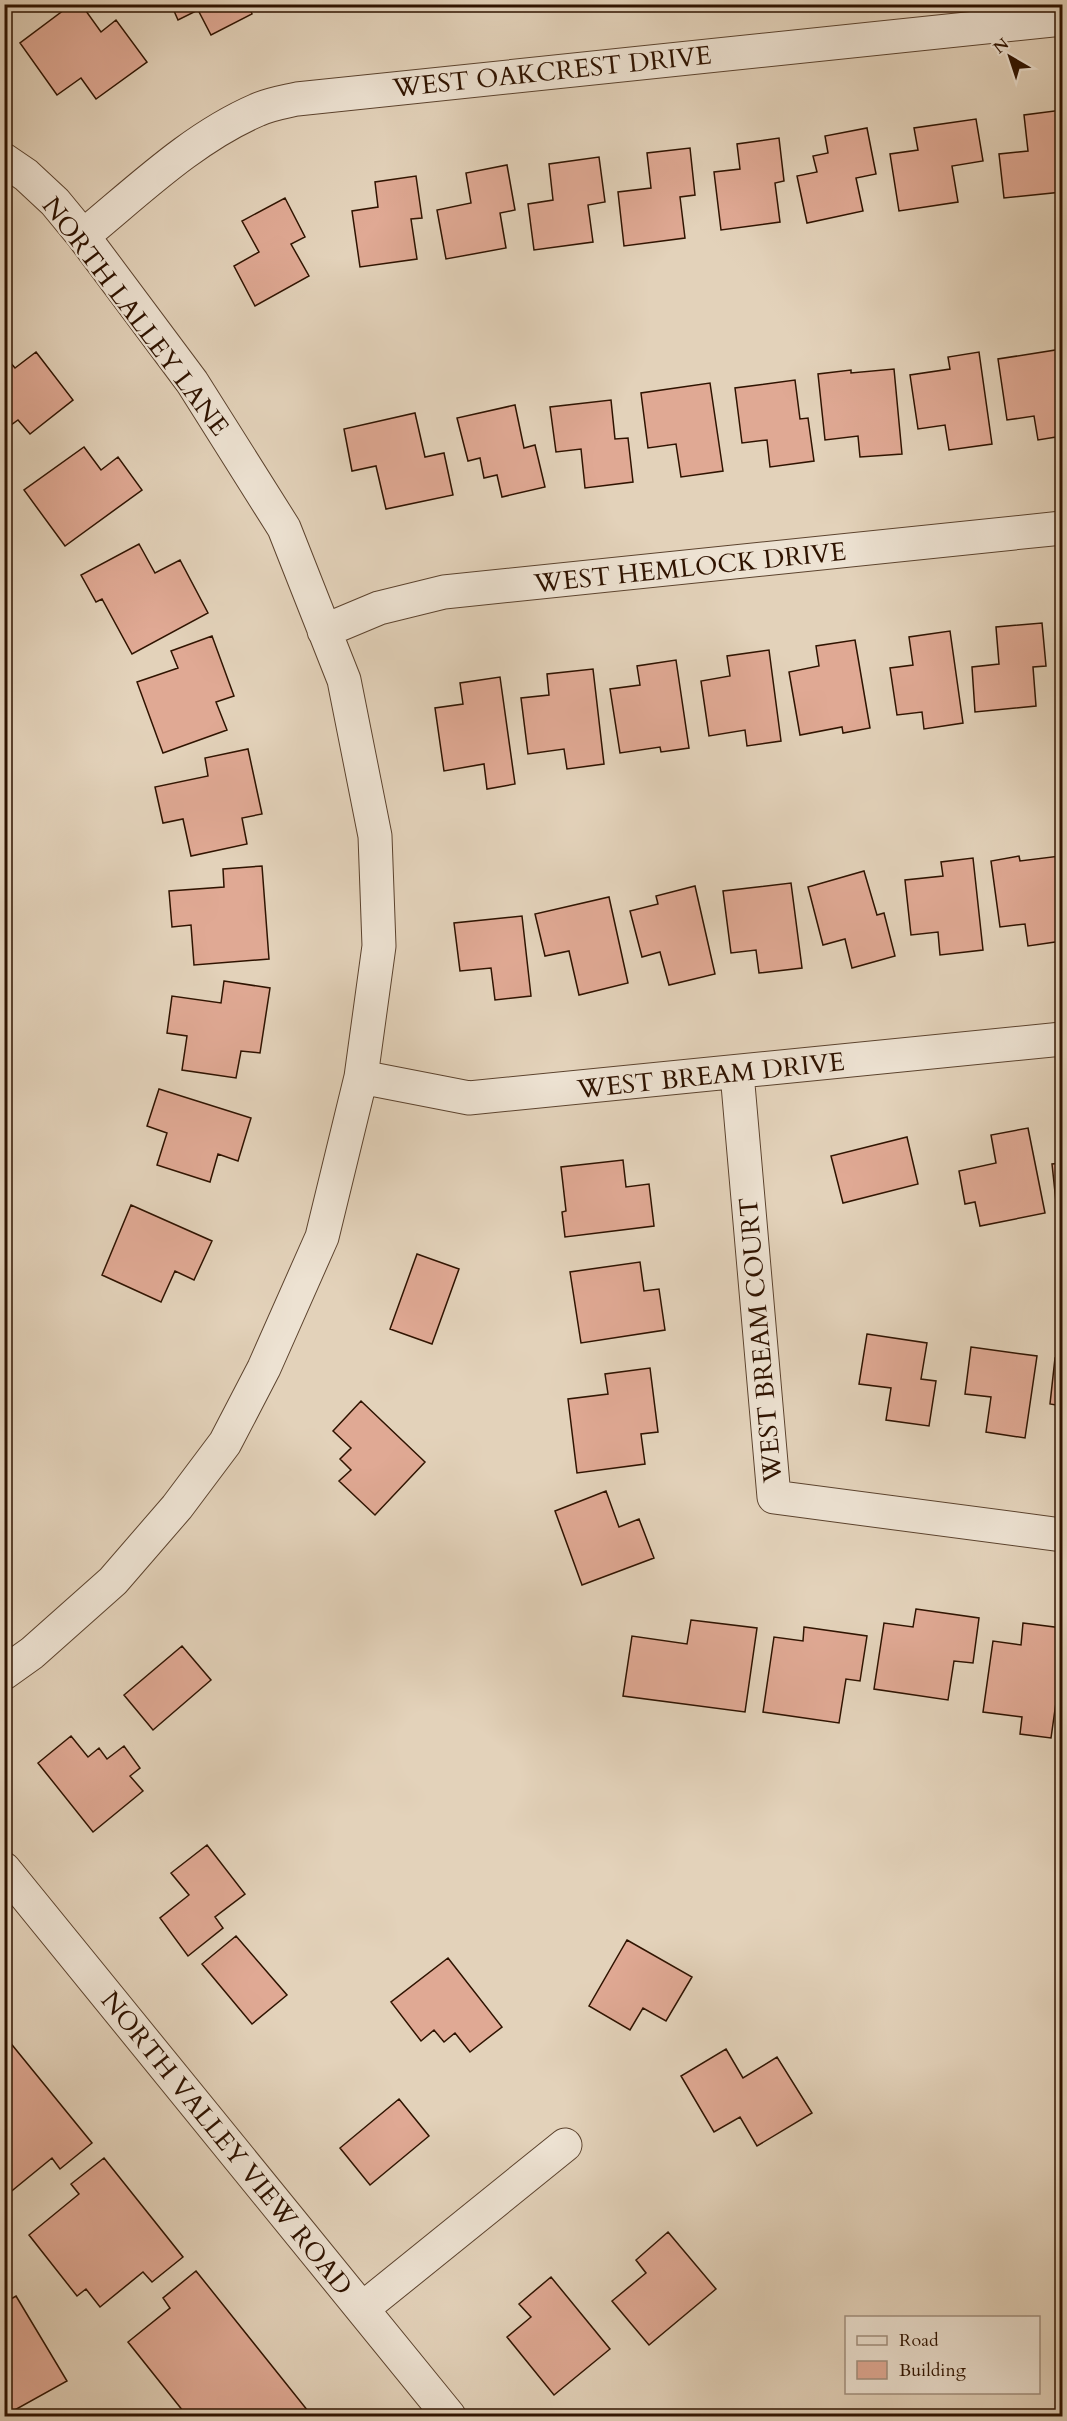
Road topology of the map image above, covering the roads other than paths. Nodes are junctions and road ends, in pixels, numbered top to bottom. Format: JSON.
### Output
{"nodes":[{"id":1,"x":1062,"y":19,"type":"edge"},
{"id":2,"x":4,"y":160,"type":"edge"},
{"id":3,"x":83,"y":236,"type":"junction"},
{"id":4,"x":1062,"y":528,"type":"edge"},
{"id":5,"x":324,"y":631,"type":"junction"},
{"id":6,"x":1062,"y":1039,"type":"edge"},
{"id":7,"x":737,"y":1073,"type":"junction"},
{"id":8,"x":361,"y":1077,"type":"junction"},
{"id":9,"x":1062,"y":1535,"type":"edge"},
{"id":10,"x":4,"y":1673,"type":"edge"},
{"id":11,"x":4,"y":1869,"type":"edge"},
{"id":12,"x":565,"y":2145,"type":"dead end"},
{"id":13,"x":362,"y":2309,"type":"junction"},
{"id":14,"x":448,"y":2416,"type":"edge"}],
"edges":[{"from":1,"to":3,"type":"street","name":"WEST OAKCREST DRIVE"},
{"from":2,"to":3,"type":"street","name":"NORTH LALLEY LANE"},
{"from":3,"to":5,"type":"street","name":"NORTH LALLEY LANE"},
{"from":4,"to":5,"type":"street","name":"WEST HEMLOCK DRIVE"},
{"from":5,"to":8,"type":"street","name":"NORTH LALLEY LANE"},
{"from":6,"to":7,"type":"street","name":"WEST BREAM DRIVE"},
{"from":7,"to":8,"type":"street","name":"WEST BREAM DRIVE"},
{"from":7,"to":9,"type":"street","name":"WEST BREAM COURT"},
{"from":8,"to":10,"type":"street","name":"NORTH LALLEY LANE"},
{"from":11,"to":13,"type":"street","name":"NORTH VALLEY VIEW ROAD"},
{"from":12,"to":13,"type":"street"},
{"from":13,"to":14,"type":"street","name":"NORTH VALLEY VIEW ROAD"}]}
